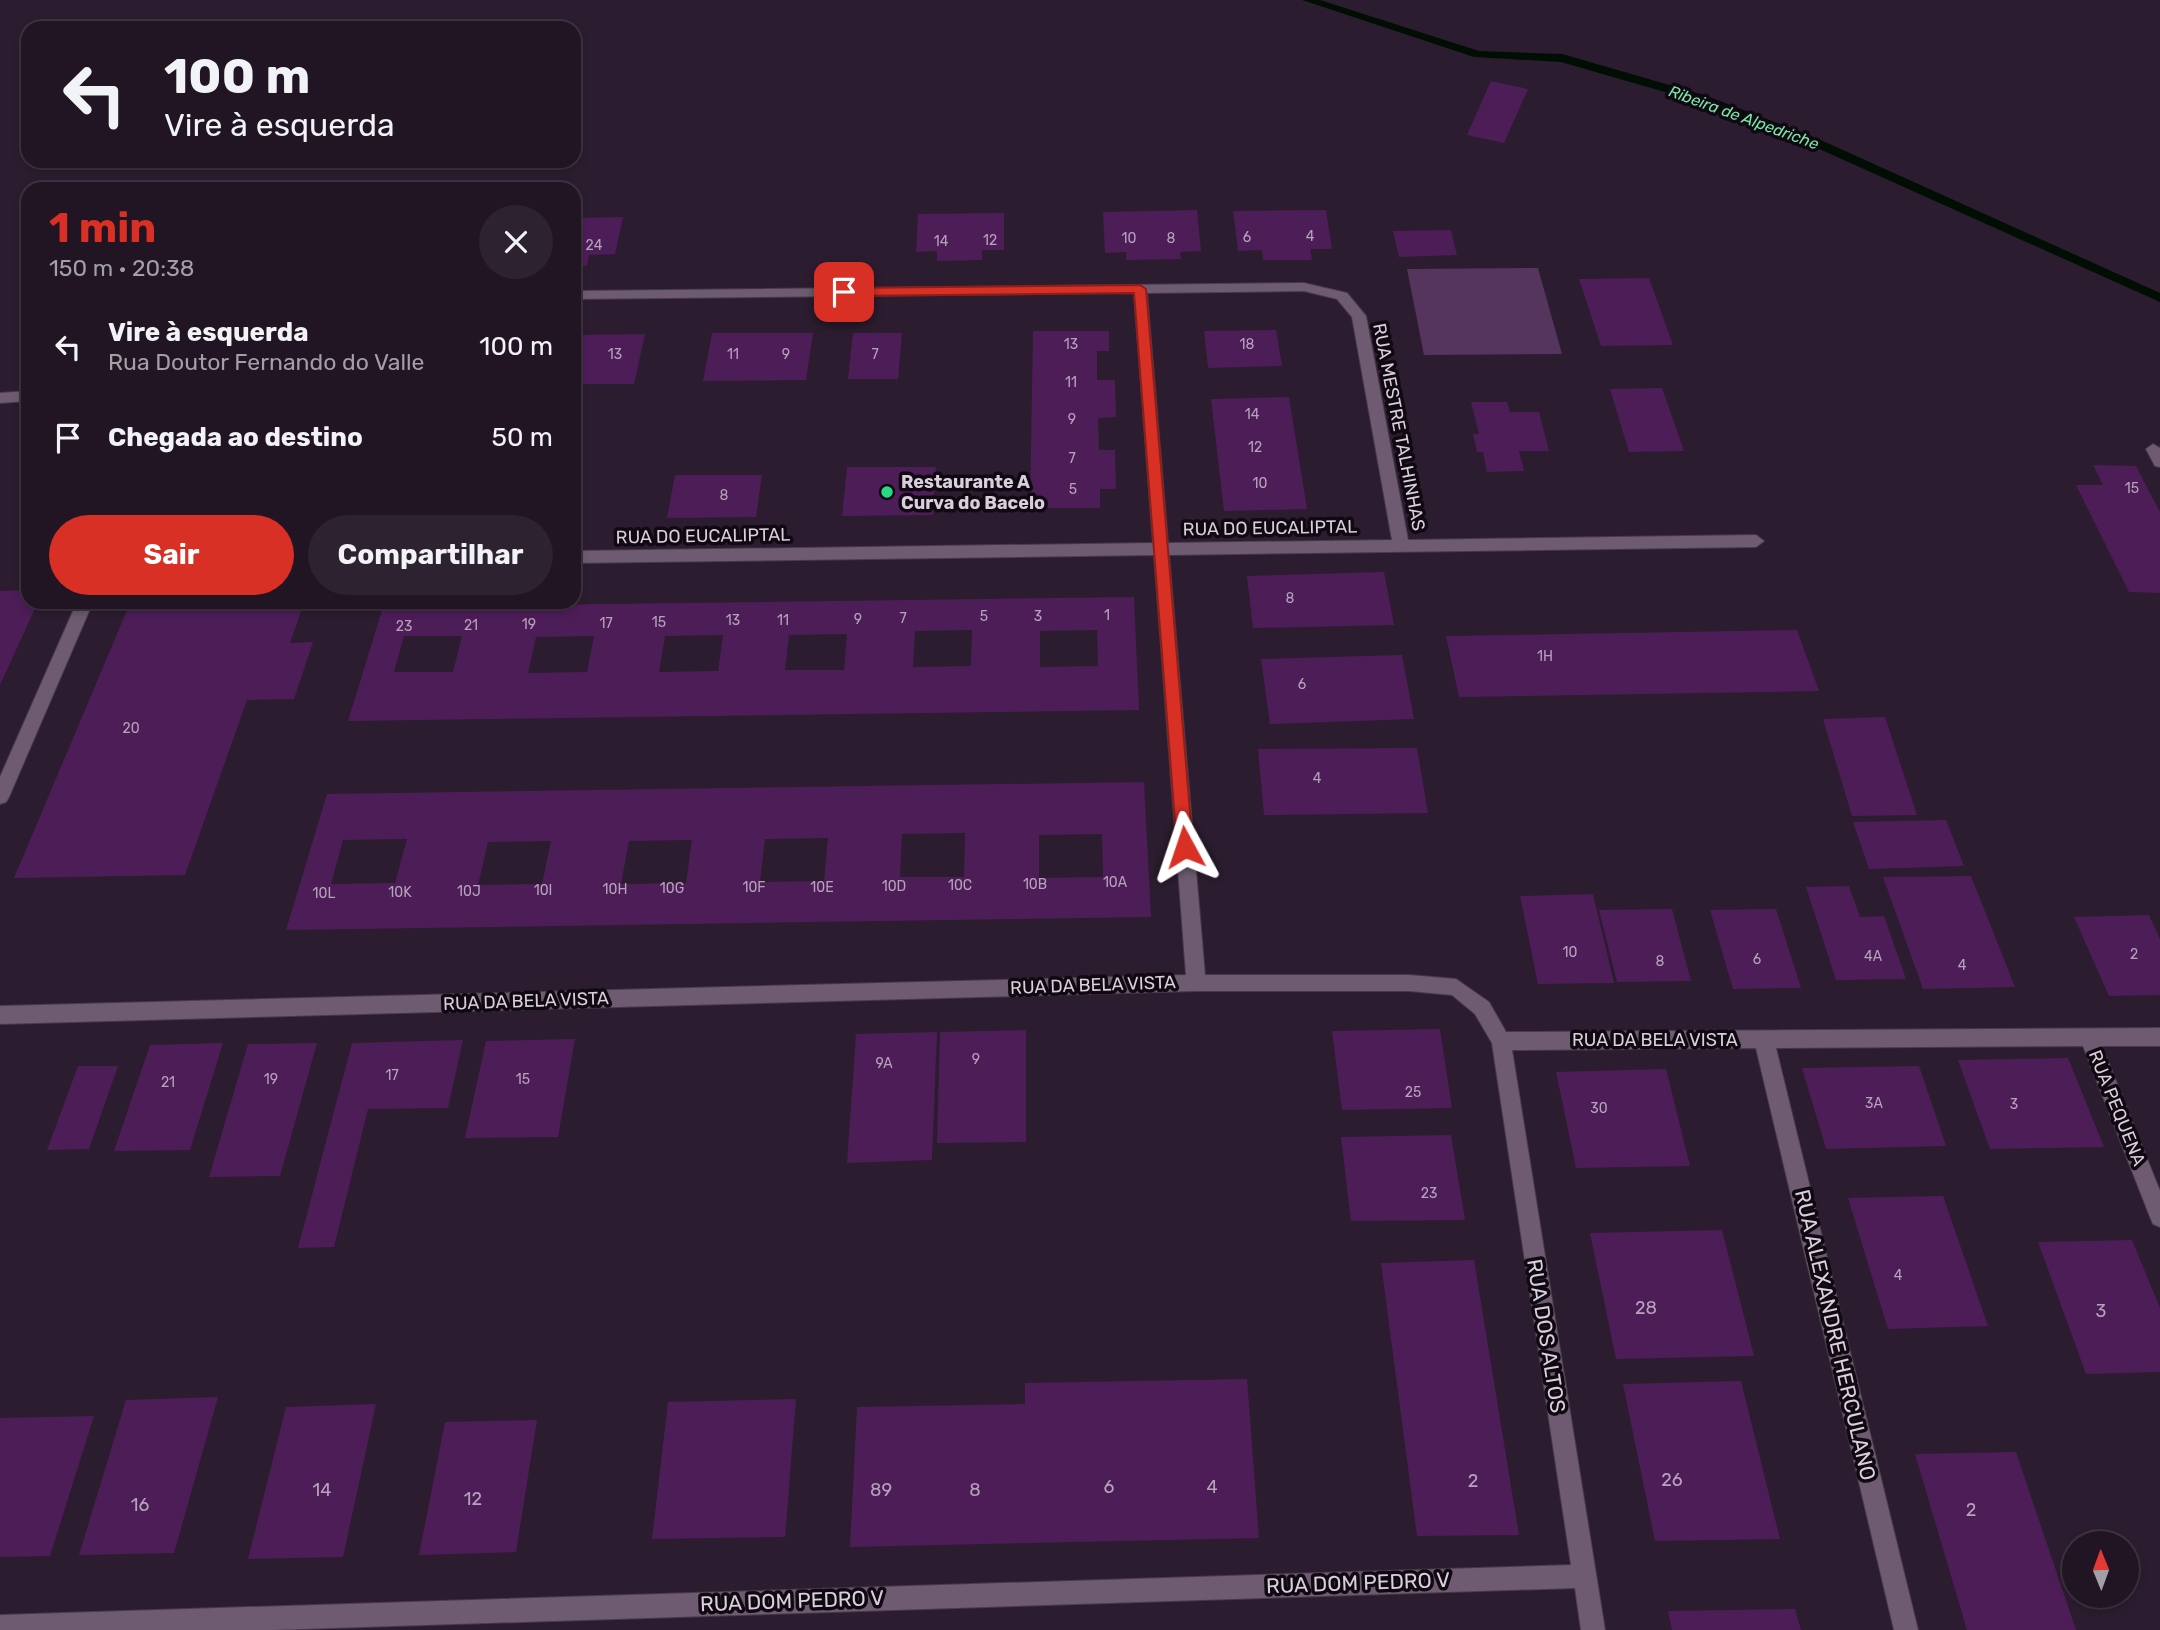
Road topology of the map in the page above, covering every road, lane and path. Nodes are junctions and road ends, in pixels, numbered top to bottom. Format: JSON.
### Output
{"nodes":[{"id":1,"x":1140,"y":289,"type":"junction"},
{"id":2,"x":581,"y":295,"type":"edge"},
{"id":3,"x":21,"y":396,"type":"edge"},
{"id":4,"x":0,"y":398,"type":"edge"},
{"id":5,"x":1756,"y":541,"type":"dead end"},
{"id":6,"x":1401,"y":545,"type":"junction"},
{"id":7,"x":1160,"y":549,"type":"junction"},
{"id":8,"x":581,"y":557,"type":"edge"},
{"id":9,"x":82,"y":609,"type":"edge"},
{"id":10,"x":5,"y":776,"type":"edge"},
{"id":11,"x":0,"y":797,"type":"edge"},
{"id":12,"x":1196,"y":983,"type":"junction"},
{"id":13,"x":0,"y":1015,"type":"edge"},
{"id":14,"x":2089,"y":1037,"type":"junction"},
{"id":15,"x":2160,"y":1037,"type":"edge"},
{"id":16,"x":1765,"y":1040,"type":"junction"},
{"id":17,"x":1501,"y":1041,"type":"junction"},
{"id":18,"x":2160,"y":1217,"type":"edge"},
{"id":19,"x":1583,"y":1576,"type":"junction"},
{"id":20,"x":0,"y":1626,"type":"edge"},
{"id":21,"x":1593,"y":1630,"type":"edge"},
{"id":22,"x":1906,"y":1630,"type":"edge"}],
"edges":[{"from":1,"to":2,"type":"street"},
{"from":1,"to":6,"type":"street","name":"RUA MESTRE TALHINHAS"},
{"from":1,"to":7,"type":"street"},
{"from":3,"to":4,"type":"street"},
{"from":5,"to":6,"type":"street","name":"RUA DO EUCALIPTAL"},
{"from":6,"to":7,"type":"street","name":"RUA DO EUCALIPTAL"},
{"from":7,"to":8,"type":"street","name":"RUA DO EUCALIPTAL"},
{"from":7,"to":12,"type":"street"},
{"from":9,"to":10,"type":"street"},
{"from":10,"to":11,"type":"street"},
{"from":12,"to":13,"type":"street","name":"RUA DA BELA VISTA"},
{"from":12,"to":17,"type":"street","name":"RUA DA BELA VISTA"},
{"from":14,"to":15,"type":"street","name":"RUA DA BELA VISTA"},
{"from":14,"to":16,"type":"street","name":"RUA DA BELA VISTA"},
{"from":14,"to":18,"type":"street","name":"RUA PEQUENA"},
{"from":16,"to":17,"type":"street","name":"RUA DA BELA VISTA"},
{"from":16,"to":22,"type":"street","name":"RUA ALEXANDRE HERCULANO"},
{"from":17,"to":19,"type":"street","name":"RUA DOS ALTOS"},
{"from":19,"to":20,"type":"street","name":"RUA DOM PEDRO V"},
{"from":19,"to":21,"type":"street","name":"RUA DOS ALTOS"}]}
